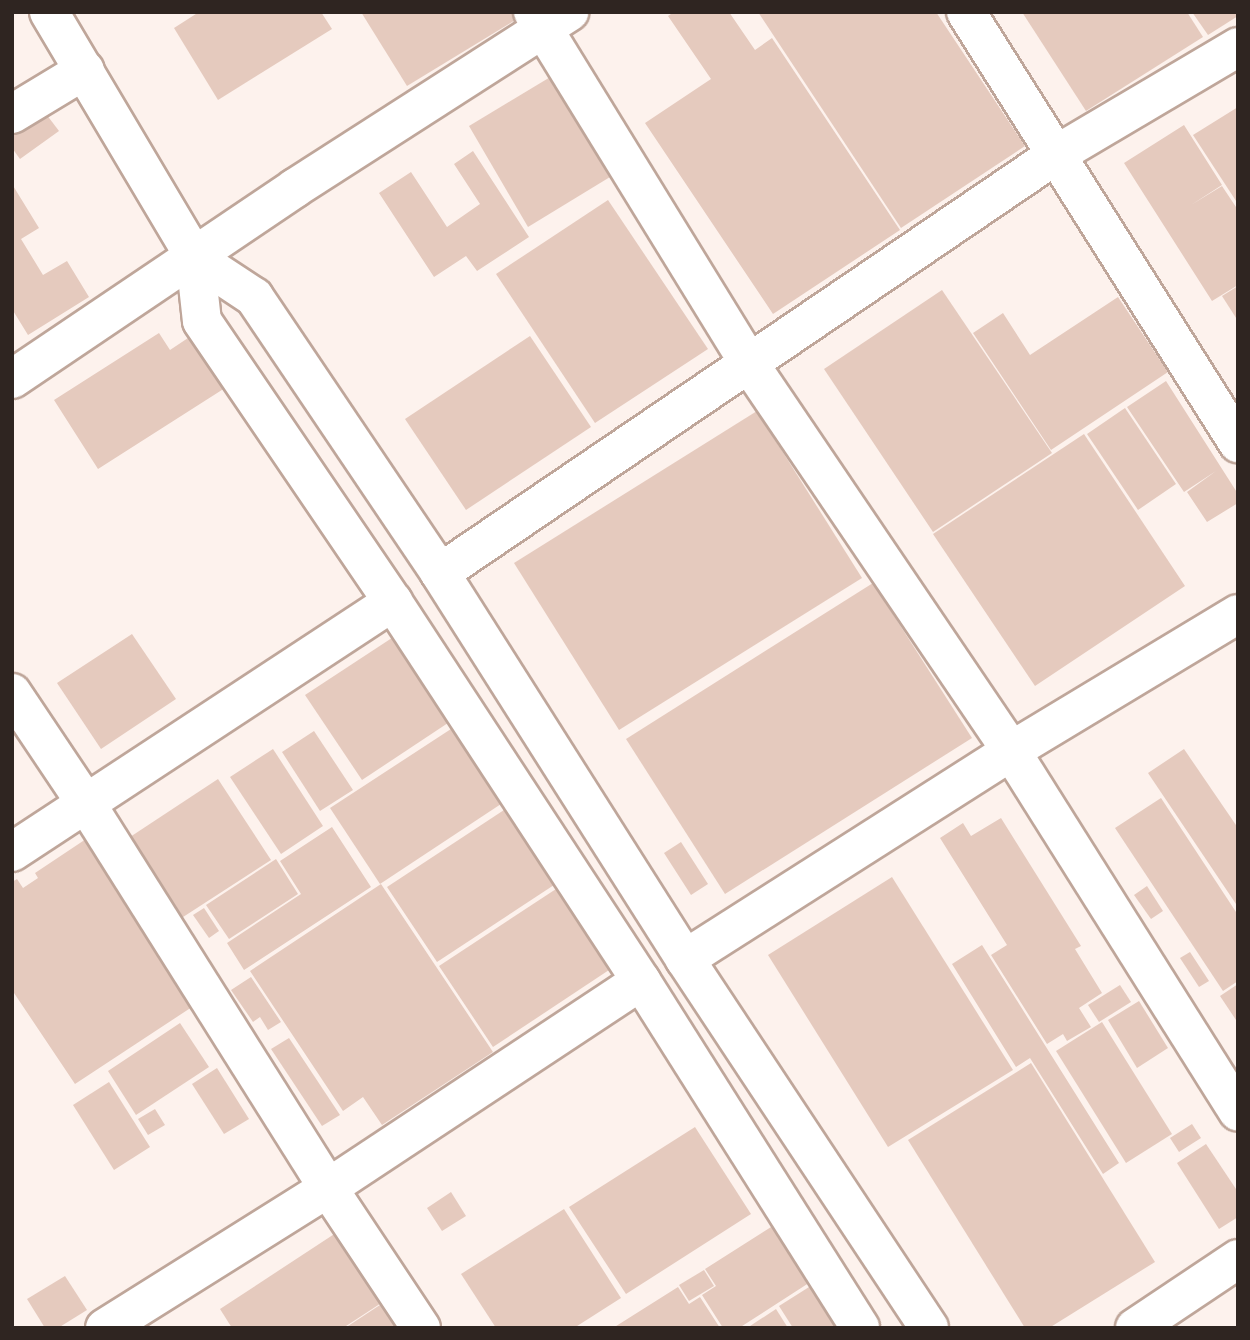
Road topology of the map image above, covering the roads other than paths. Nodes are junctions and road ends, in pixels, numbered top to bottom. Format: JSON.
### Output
{"nodes":[{"id":1,"x":49,"y":12,"type":"edge"},
{"id":2,"x":965,"y":12,"type":"edge"},
{"id":3,"x":548,"y":18,"type":"edge"},
{"id":4,"x":1238,"y":47,"type":"edge"},
{"id":5,"x":85,"y":70,"type":"junction"},
{"id":6,"x":12,"y":114,"type":"edge"},
{"id":7,"x":1054,"y":156,"type":"junction"},
{"id":8,"x":195,"y":258,"type":"junction"},
{"id":9,"x":748,"y":362,"type":"junction"},
{"id":10,"x":12,"y":379,"type":"edge"},
{"id":11,"x":1238,"y":443,"type":"edge"},
{"id":12,"x":440,"y":573,"type":"junction"},
{"id":13,"x":393,"y":602,"type":"junction"},
{"id":14,"x":1238,"y":614,"type":"edge"},
{"id":15,"x":12,"y":693,"type":"edge"},
{"id":16,"x":1011,"y":751,"type":"junction"},
{"id":17,"x":87,"y":805,"type":"junction"},
{"id":18,"x":12,"y":852,"type":"edge"},
{"id":19,"x":685,"y":959,"type":"junction"},
{"id":20,"x":641,"y":981,"type":"junction"},
{"id":21,"x":1238,"y":1111,"type":"edge"},
{"id":22,"x":328,"y":1188,"type":"junction"},
{"id":23,"x":1238,"y":1259,"type":"edge"},
{"id":24,"x":105,"y":1328,"type":"edge"},
{"id":25,"x":421,"y":1328,"type":"edge"},
{"id":26,"x":860,"y":1328,"type":"edge"},
{"id":27,"x":929,"y":1328,"type":"edge"},
{"id":28,"x":1135,"y":1328,"type":"edge"}],
"edges":[{"from":1,"to":5,"type":"street"},
{"from":2,"to":7,"type":"street"},
{"from":3,"to":8,"type":"street"},
{"from":3,"to":9,"type":"street"},
{"from":4,"to":7,"type":"street"},
{"from":5,"to":6,"type":"street"},
{"from":5,"to":8,"type":"street"},
{"from":7,"to":9,"type":"street"},
{"from":7,"to":11,"type":"street"},
{"from":8,"to":10,"type":"street"},
{"from":8,"to":12,"type":"street"},
{"from":8,"to":13,"type":"street"},
{"from":9,"to":12,"type":"street"},
{"from":9,"to":16,"type":"street"},
{"from":12,"to":19,"type":"street"},
{"from":13,"to":17,"type":"street"},
{"from":13,"to":20,"type":"street"},
{"from":14,"to":16,"type":"street"},
{"from":15,"to":17,"type":"street"},
{"from":16,"to":19,"type":"street"},
{"from":16,"to":21,"type":"street"},
{"from":17,"to":18,"type":"street"},
{"from":17,"to":22,"type":"street"},
{"from":19,"to":27,"type":"street"},
{"from":20,"to":22,"type":"street"},
{"from":20,"to":26,"type":"street"},
{"from":22,"to":24,"type":"street"},
{"from":22,"to":25,"type":"street"},
{"from":23,"to":28,"type":"street"}]}
